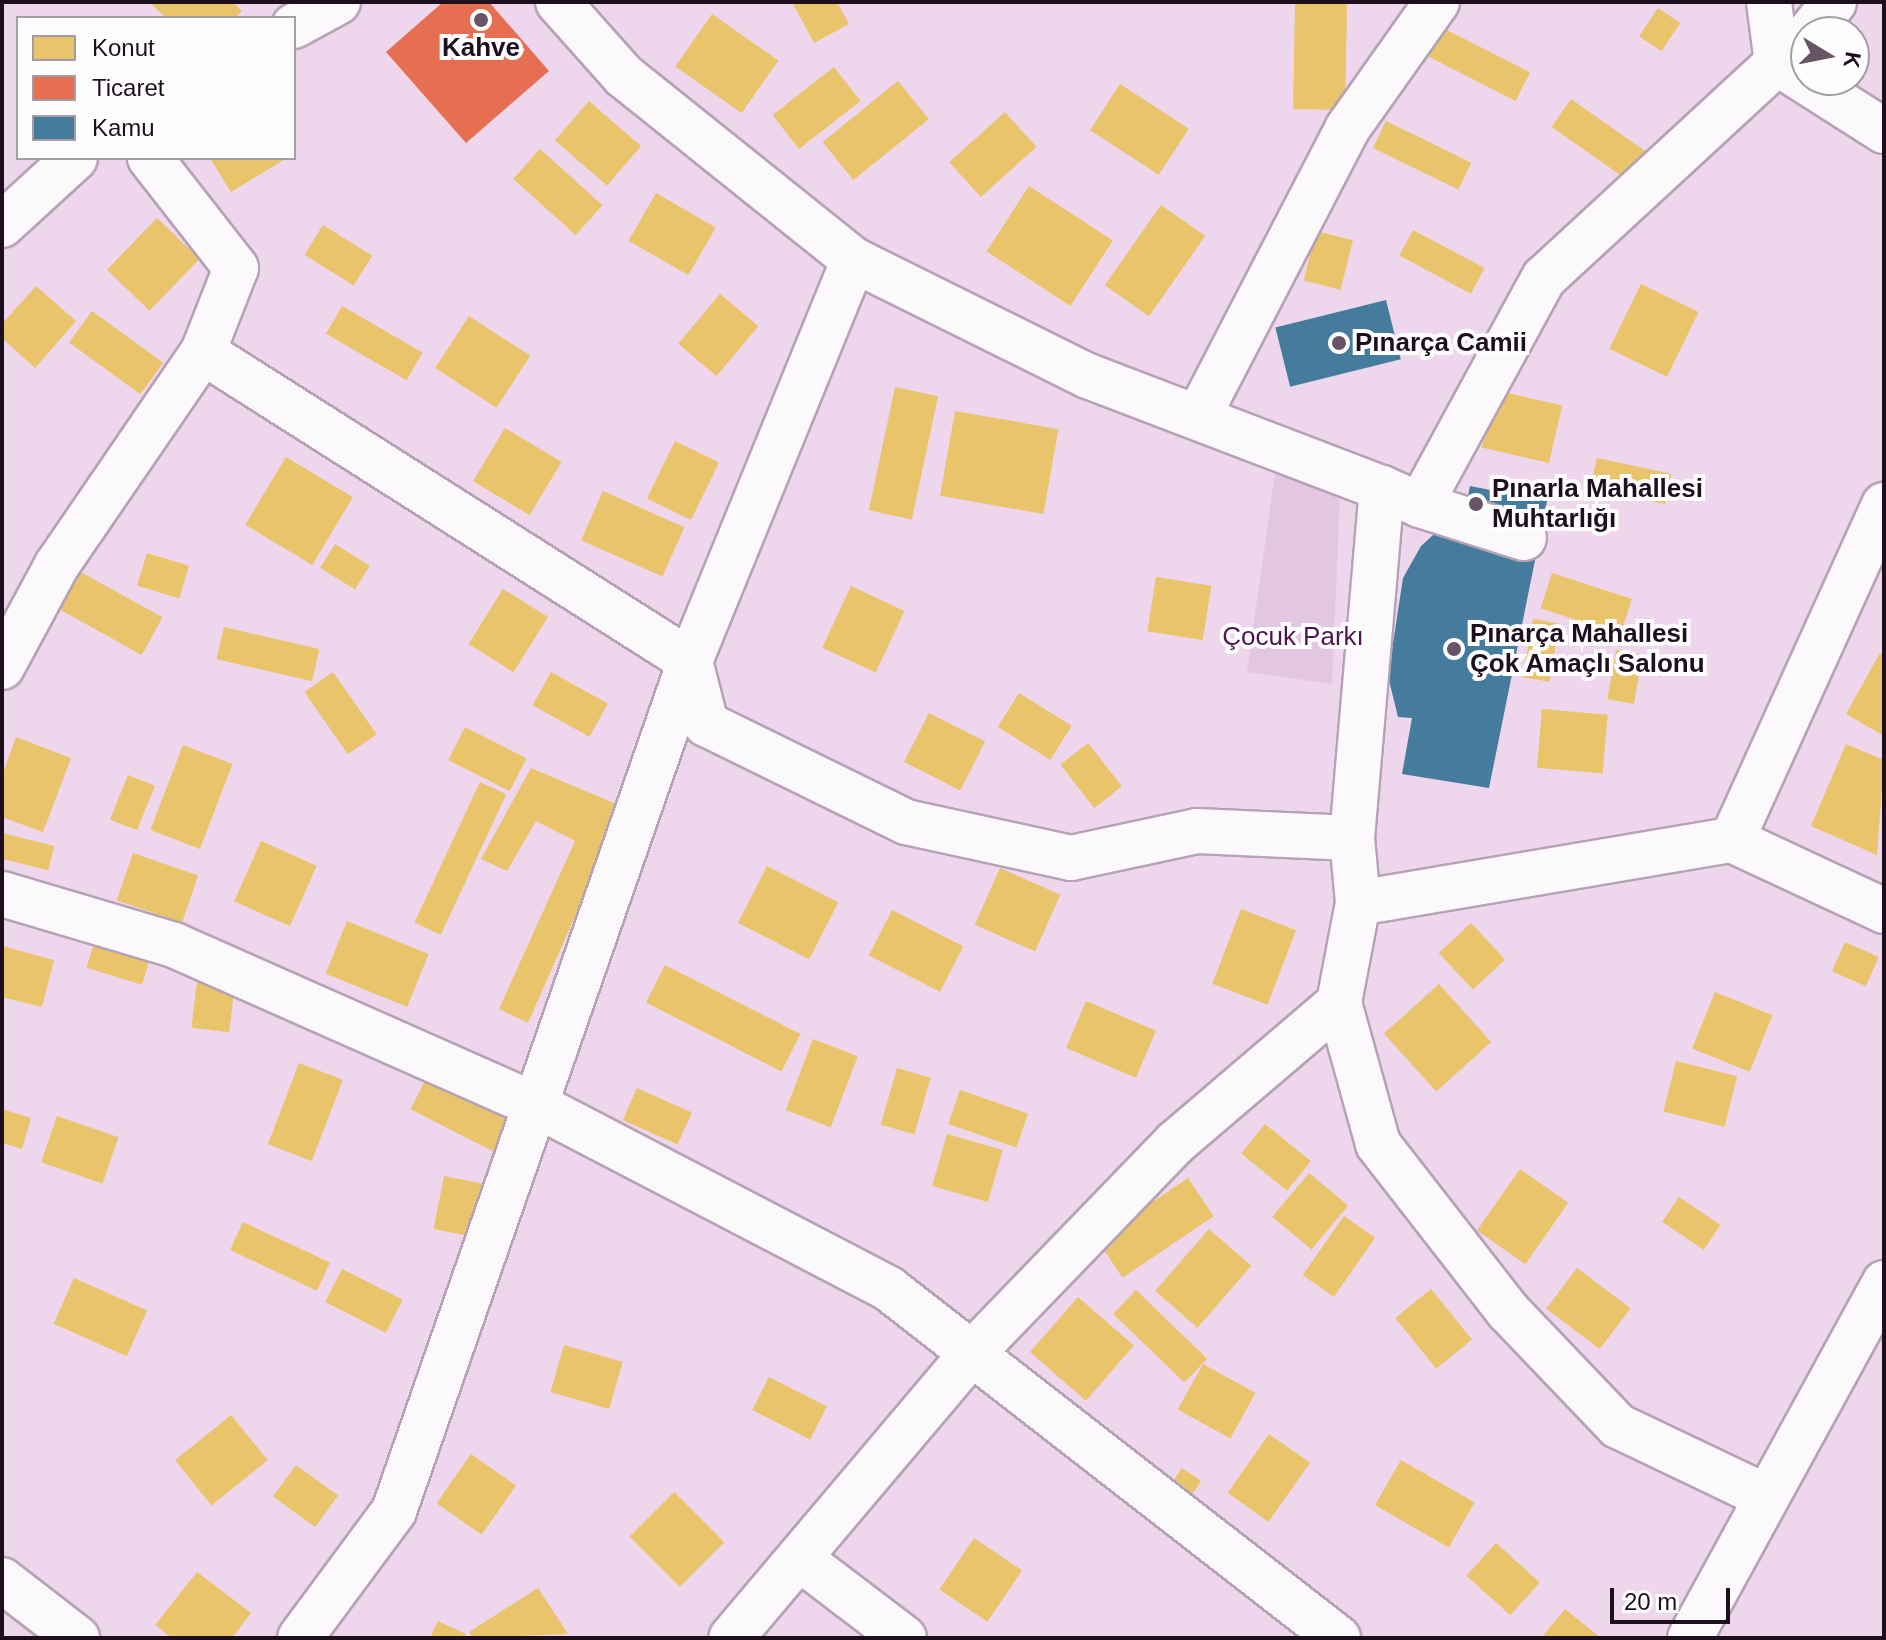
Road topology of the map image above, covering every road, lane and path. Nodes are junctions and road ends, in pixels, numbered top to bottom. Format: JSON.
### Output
{"nodes":[{"id":1,"x":338,"y":2,"type":"edge"},
{"id":2,"x":558,"y":2,"type":"edge"},
{"id":3,"x":1769,"y":2,"type":"edge"},
{"id":4,"x":1421,"y":7,"type":"edge"},
{"id":5,"x":296,"y":25,"type":"edge"},
{"id":6,"x":1790,"y":32,"type":"edge"},
{"id":7,"x":1790,"y":51,"type":"edge"},
{"id":8,"x":1849,"y":96,"type":"edge"},
{"id":9,"x":1884,"y":131,"type":"edge"},
{"id":10,"x":73,"y":160,"type":"edge"},
{"id":11,"x":152,"y":160,"type":"edge"},
{"id":12,"x":2,"y":225,"type":"edge"},
{"id":13,"x":854,"y":260,"type":"junction"},
{"id":14,"x":203,"y":352,"type":"junction"},
{"id":15,"x":1200,"y":413,"type":"junction"},
{"id":16,"x":1401,"y":496,"type":"junction"},
{"id":17,"x":1884,"y":505,"type":"edge"},
{"id":18,"x":1524,"y":538,"type":"dead end"},
{"id":19,"x":690,"y":661,"type":"junction"},
{"id":20,"x":2,"y":667,"type":"edge"},
{"id":21,"x":1352,"y":838,"type":"junction"},
{"id":22,"x":1732,"y":840,"type":"junction"},
{"id":23,"x":2,"y":894,"type":"edge"},
{"id":24,"x":1358,"y":903,"type":"junction"},
{"id":25,"x":1884,"y":911,"type":"edge"},
{"id":26,"x":1339,"y":1003,"type":"junction"},
{"id":27,"x":538,"y":1106,"type":"junction"},
{"id":28,"x":1884,"y":1283,"type":"edge"},
{"id":29,"x":972,"y":1353,"type":"junction"},
{"id":30,"x":1767,"y":1497,"type":"junction"},
{"id":31,"x":799,"y":1558,"type":"junction"},
{"id":32,"x":2,"y":1580,"type":"edge"},
{"id":33,"x":77,"y":1638,"type":"edge"},
{"id":34,"x":300,"y":1638,"type":"edge"},
{"id":35,"x":731,"y":1638,"type":"edge"},
{"id":36,"x":904,"y":1638,"type":"edge"},
{"id":37,"x":1338,"y":1638,"type":"edge"},
{"id":38,"x":1690,"y":1638,"type":"edge"}],
"edges":[{"from":1,"to":5,"type":"street"},
{"from":2,"to":13,"type":"street"},
{"from":3,"to":6,"type":"street"},
{"from":4,"to":15,"type":"street"},
{"from":7,"to":16,"type":"street"},
{"from":8,"to":9,"type":"street"},
{"from":10,"to":12,"type":"street"},
{"from":11,"to":14,"type":"street"},
{"from":13,"to":15,"type":"street"},
{"from":13,"to":19,"type":"street"},
{"from":14,"to":19,"type":"street"},
{"from":14,"to":20,"type":"street"},
{"from":15,"to":16,"type":"street"},
{"from":16,"to":18,"type":"street"},
{"from":16,"to":21,"type":"street"},
{"from":17,"to":22,"type":"street"},
{"from":19,"to":21,"type":"street"},
{"from":19,"to":27,"type":"street"},
{"from":21,"to":24,"type":"street"},
{"from":22,"to":24,"type":"street"},
{"from":22,"to":25,"type":"street"},
{"from":23,"to":27,"type":"street"},
{"from":24,"to":26,"type":"street"},
{"from":26,"to":29,"type":"street"},
{"from":26,"to":30,"type":"street"},
{"from":27,"to":29,"type":"street"},
{"from":27,"to":34,"type":"street"},
{"from":28,"to":30,"type":"street"},
{"from":29,"to":31,"type":"street"},
{"from":29,"to":37,"type":"street"},
{"from":30,"to":38,"type":"street"},
{"from":31,"to":35,"type":"street"},
{"from":31,"to":36,"type":"street"},
{"from":32,"to":33,"type":"street"}]}
